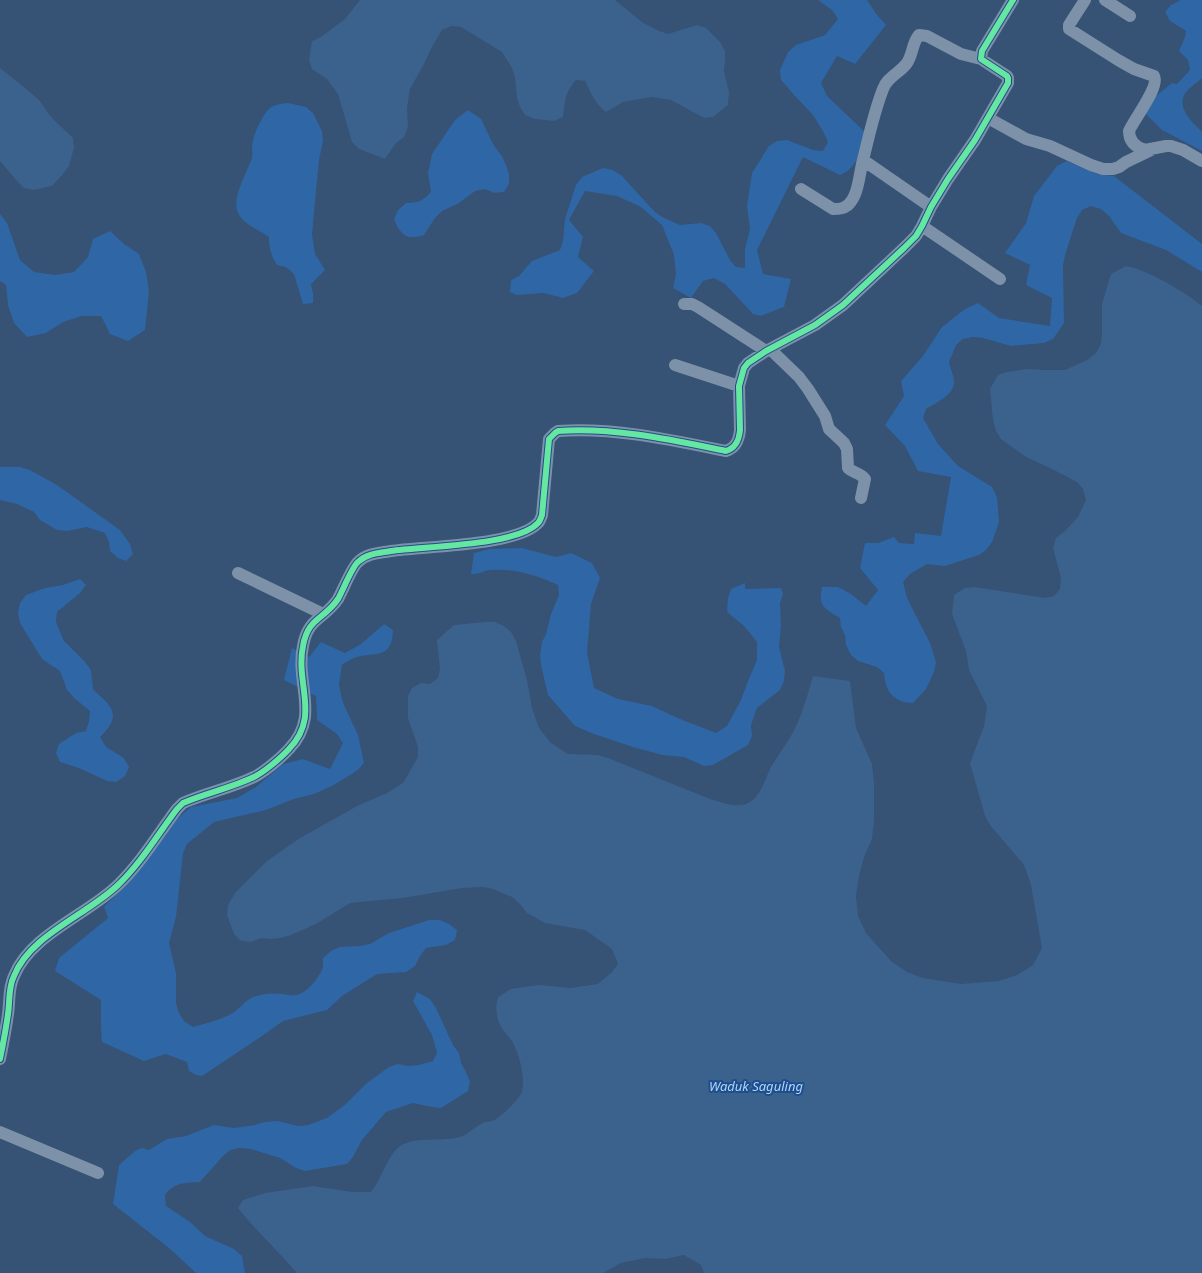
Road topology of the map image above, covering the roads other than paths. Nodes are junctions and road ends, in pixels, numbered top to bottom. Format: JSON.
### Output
{"nodes":[{"id":1,"x":1013,"y":0,"type":"edge"},
{"id":2,"x":1085,"y":0,"type":"edge"},
{"id":3,"x":1104,"y":0,"type":"edge"},
{"id":4,"x":1130,"y":16,"type":"dead end"},
{"id":5,"x":981,"y":59,"type":"junction"},
{"id":6,"x":988,"y":118,"type":"junction"},
{"id":7,"x":1151,"y":150,"type":"junction"},
{"id":8,"x":863,"y":160,"type":"junction"},
{"id":9,"x":1202,"y":161,"type":"edge"},
{"id":10,"x":801,"y":189,"type":"dead end"},
{"id":11,"x":932,"y":207,"type":"junction"},
{"id":12,"x":922,"y":226,"type":"junction"},
{"id":13,"x":1000,"y":279,"type":"dead end"},
{"id":14,"x":684,"y":304,"type":"dead end"},
{"id":15,"x":768,"y":350,"type":"junction"},
{"id":16,"x":675,"y":365,"type":"dead end"},
{"id":17,"x":739,"y":386,"type":"junction"},
{"id":18,"x":861,"y":498,"type":"dead end"},
{"id":19,"x":238,"y":573,"type":"dead end"},
{"id":20,"x":323,"y":614,"type":"junction"},
{"id":21,"x":0,"y":1059,"type":"edge"},
{"id":22,"x":0,"y":1132,"type":"edge"},
{"id":23,"x":98,"y":1173,"type":"dead end"}],
"edges":[{"from":1,"to":5,"type":"street"},
{"from":2,"to":7,"type":"street"},
{"from":3,"to":4,"type":"street"},
{"from":5,"to":6,"type":"street"},
{"from":5,"to":8,"type":"street"},
{"from":6,"to":7,"type":"street"},
{"from":6,"to":11,"type":"street"},
{"from":7,"to":9,"type":"street"},
{"from":8,"to":10,"type":"street"},
{"from":8,"to":11,"type":"street"},
{"from":11,"to":12,"type":"street"},
{"from":12,"to":13,"type":"street"},
{"from":12,"to":15,"type":"street"},
{"from":14,"to":15,"type":"street"},
{"from":15,"to":17,"type":"street"},
{"from":15,"to":18,"type":"street"},
{"from":16,"to":17,"type":"street"},
{"from":17,"to":20,"type":"street"},
{"from":19,"to":20,"type":"street"},
{"from":20,"to":21,"type":"street"},
{"from":22,"to":23,"type":"street"}]}
